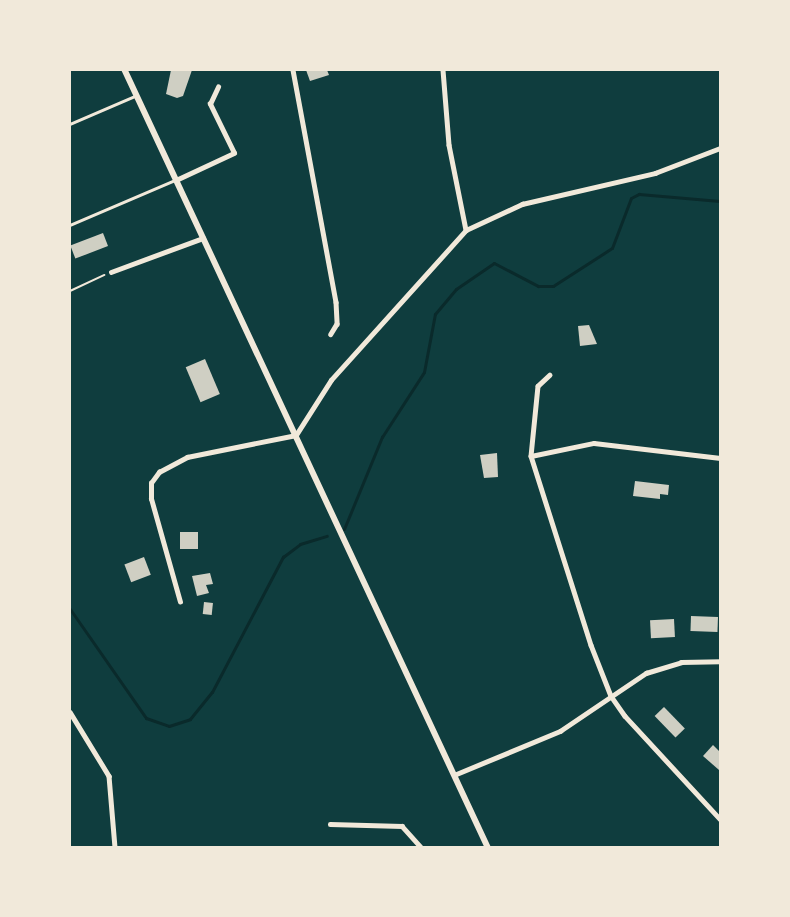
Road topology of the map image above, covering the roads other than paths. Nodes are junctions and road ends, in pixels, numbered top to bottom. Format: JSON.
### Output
{"nodes":[{"id":1,"x":125,"y":70,"type":"edge"},
{"id":2,"x":293,"y":70,"type":"edge"},
{"id":3,"x":443,"y":70,"type":"edge"},
{"id":4,"x":218,"y":88,"type":"dead end"},
{"id":5,"x":137,"y":95,"type":"junction"},
{"id":6,"x":70,"y":124,"type":"edge"},
{"id":7,"x":720,"y":148,"type":"edge"},
{"id":8,"x":176,"y":180,"type":"junction"},
{"id":9,"x":70,"y":225,"type":"edge"},
{"id":10,"x":466,"y":230,"type":"junction"},
{"id":11,"x":203,"y":238,"type":"junction"},
{"id":12,"x":111,"y":272,"type":"road end"},
{"id":13,"x":331,"y":334,"type":"dead end"},
{"id":14,"x":550,"y":375,"type":"dead end"},
{"id":15,"x":296,"y":436,"type":"junction"},
{"id":16,"x":531,"y":456,"type":"junction"},
{"id":17,"x":720,"y":458,"type":"edge"},
{"id":18,"x":180,"y":602,"type":"dead end"},
{"id":19,"x":720,"y":661,"type":"edge"},
{"id":20,"x":611,"y":696,"type":"junction"},
{"id":21,"x":70,"y":712,"type":"edge"},
{"id":22,"x":454,"y":774,"type":"junction"},
{"id":23,"x":720,"y":819,"type":"edge"},
{"id":24,"x":330,"y":824,"type":"dead end"},
{"id":25,"x":115,"y":847,"type":"edge"},
{"id":26,"x":421,"y":847,"type":"edge"},
{"id":27,"x":488,"y":847,"type":"edge"}],
"edges":[{"from":1,"to":5,"type":"street"},
{"from":2,"to":13,"type":"street"},
{"from":3,"to":10,"type":"street"},
{"from":4,"to":8,"type":"street"},
{"from":5,"to":6,"type":"lane"},
{"from":5,"to":8,"type":"street"},
{"from":7,"to":10,"type":"street"},
{"from":8,"to":9,"type":"lane"},
{"from":8,"to":11,"type":"street"},
{"from":10,"to":15,"type":"street"},
{"from":11,"to":12,"type":"street"},
{"from":11,"to":15,"type":"street"},
{"from":14,"to":16,"type":"street"},
{"from":15,"to":18,"type":"street"},
{"from":15,"to":22,"type":"street"},
{"from":16,"to":17,"type":"street"},
{"from":16,"to":20,"type":"street"},
{"from":19,"to":20,"type":"street"},
{"from":20,"to":22,"type":"street"},
{"from":20,"to":23,"type":"street"},
{"from":21,"to":25,"type":"street"},
{"from":22,"to":27,"type":"street"},
{"from":24,"to":26,"type":"street"}]}
